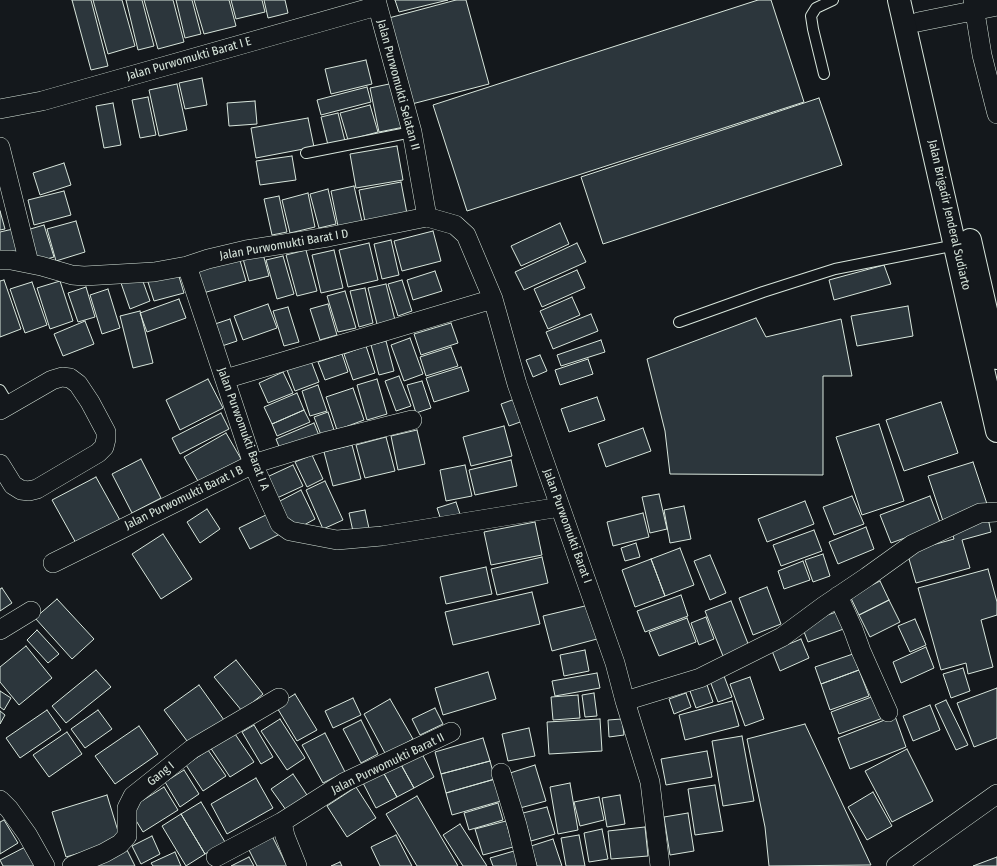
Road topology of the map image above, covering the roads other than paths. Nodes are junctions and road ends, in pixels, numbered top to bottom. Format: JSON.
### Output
{"nodes":[{"id":1,"x":833,"y":0,"type":"edge"},
{"id":2,"x":899,"y":0,"type":"edge"},
{"id":3,"x":913,"y":0,"type":"edge"},
{"id":4,"x":377,"y":3,"type":"edge"},
{"id":5,"x":974,"y":5,"type":"edge"},
{"id":6,"x":997,"y":6,"type":"edge"},
{"id":7,"x":918,"y":22,"type":"junction"},
{"id":8,"x":824,"y":74,"type":"dead end"},
{"id":9,"x":0,"y":109,"type":"edge"},
{"id":10,"x":997,"y":114,"type":"edge"},
{"id":11,"x":412,"y":132,"type":"junction"},
{"id":12,"x":0,"y":147,"type":"edge"},
{"id":13,"x":306,"y":153,"type":"dead end"},
{"id":14,"x":427,"y":217,"type":"junction"},
{"id":15,"x":956,"y":246,"type":"junction"},
{"id":16,"x":0,"y":260,"type":"edge"},
{"id":17,"x":29,"y":263,"type":"junction"},
{"id":18,"x":187,"y":266,"type":"junction"},
{"id":19,"x":493,"y":298,"type":"junction"},
{"id":20,"x":679,"y":322,"type":"dead end"},
{"id":21,"x":983,"y":329,"type":"junction"},
{"id":22,"x":997,"y":358,"type":"edge"},
{"id":23,"x":225,"y":379,"type":"junction"},
{"id":24,"x":3,"y":402,"type":"edge"},
{"id":25,"x":412,"y":420,"type":"dead end"},
{"id":26,"x":997,"y":431,"type":"edge"},
{"id":27,"x":0,"y":464,"type":"edge"},
{"id":28,"x":253,"y":464,"type":"junction"},
{"id":29,"x":560,"y":507,"type":"junction"},
{"id":30,"x":997,"y":512,"type":"edge"},
{"id":31,"x":53,"y":563,"type":"dead end"},
{"id":32,"x":838,"y":596,"type":"junction"},
{"id":33,"x":31,"y":611,"type":"dead end"},
{"id":34,"x":0,"y":630,"type":"edge"},
{"id":35,"x":279,"y":698,"type":"dead end"},
{"id":36,"x":625,"y":702,"type":"junction"},
{"id":37,"x":888,"y":712,"type":"dead end"},
{"id":38,"x":451,"y":732,"type":"dead end"},
{"id":39,"x":501,"y":773,"type":"dead end"},
{"id":40,"x":997,"y":794,"type":"edge"},
{"id":41,"x":0,"y":800,"type":"edge"},
{"id":42,"x":282,"y":822,"type":"junction"},
{"id":43,"x":216,"y":857,"type":"dead end"},
{"id":44,"x":45,"y":866,"type":"edge"},
{"id":45,"x":72,"y":866,"type":"edge"},
{"id":46,"x":297,"y":866,"type":"edge"},
{"id":47,"x":527,"y":866,"type":"edge"},
{"id":48,"x":660,"y":866,"type":"edge"},
{"id":49,"x":896,"y":866,"type":"edge"}],
"edges":[{"from":1,"to":8,"type":"lane"},
{"from":2,"to":15,"type":"main road","name":"Jalan Brigadir Jenderal Sudiarto"},
{"from":3,"to":7,"type":"main road","name":"Jalan Brigadir Jenderal Sudiarto"},
{"from":4,"to":9,"type":"street","name":"Jalan Purwomukti Barat I E"},
{"from":4,"to":11,"type":"street","name":"Jalan Purwomukti Selatan II"},
{"from":5,"to":6,"type":"street"},
{"from":5,"to":7,"type":"street"},
{"from":5,"to":10,"type":"street"},
{"from":7,"to":21,"type":"main road","name":"Jalan Brigadir Jenderal Sudiarto"},
{"from":11,"to":13,"type":"lane"},
{"from":11,"to":14,"type":"street","name":"Jalan Purwomukti Selatan II"},
{"from":12,"to":17,"type":"street"},
{"from":14,"to":18,"type":"street","name":"Jalan Purwomukti Barat I D"},
{"from":14,"to":19,"type":"street","name":"Jalan Purwomukti Barat I"},
{"from":15,"to":20,"type":"lane"},
{"from":15,"to":21,"type":"main road","name":"Jalan Brigadir Jenderal Sudiarto"},
{"from":16,"to":17,"type":"street","name":"Jalan Purwomukti Barat I D"},
{"from":17,"to":18,"type":"street","name":"Jalan Purwomukti Barat I D"},
{"from":18,"to":23,"type":"street","name":"Jalan Purwomukti Barat I A"},
{"from":19,"to":23,"type":"street"},
{"from":19,"to":29,"type":"street","name":"Jalan Purwomukti Barat I"},
{"from":21,"to":22,"type":"main road","name":"Jalan Brigadir Jenderal Sudiarto"},
{"from":21,"to":26,"type":"main road","name":"Jalan Brigadir Jenderal Sudiarto"},
{"from":23,"to":28,"type":"street","name":"Jalan Purwomukti Barat I A"},
{"from":24,"to":27,"type":"street"},
{"from":25,"to":28,"type":"street","name":"Jalan Purwomukti Barat I B"},
{"from":28,"to":29,"type":"street","name":"Jalan Purwomukti Barat I A"},
{"from":28,"to":31,"type":"street","name":"Jalan Purwomukti Barat I B"},
{"from":29,"to":36,"type":"street","name":"Jalan Purwomukti Barat I"},
{"from":30,"to":32,"type":"street"},
{"from":32,"to":36,"type":"street"},
{"from":32,"to":37,"type":"street"},
{"from":33,"to":34,"type":"street"},
{"from":35,"to":45,"type":"street","name":"Gang I"},
{"from":36,"to":48,"type":"street","name":"Jalan Purwomukti Barat I"},
{"from":38,"to":42,"type":"street","name":"Jalan Purwomukti Barat II"},
{"from":39,"to":47,"type":"street"},
{"from":40,"to":49,"type":"street"},
{"from":41,"to":44,"type":"street"},
{"from":42,"to":43,"type":"street","name":"Jalan Purwomukti Barat II"},
{"from":42,"to":46,"type":"street"}]}
